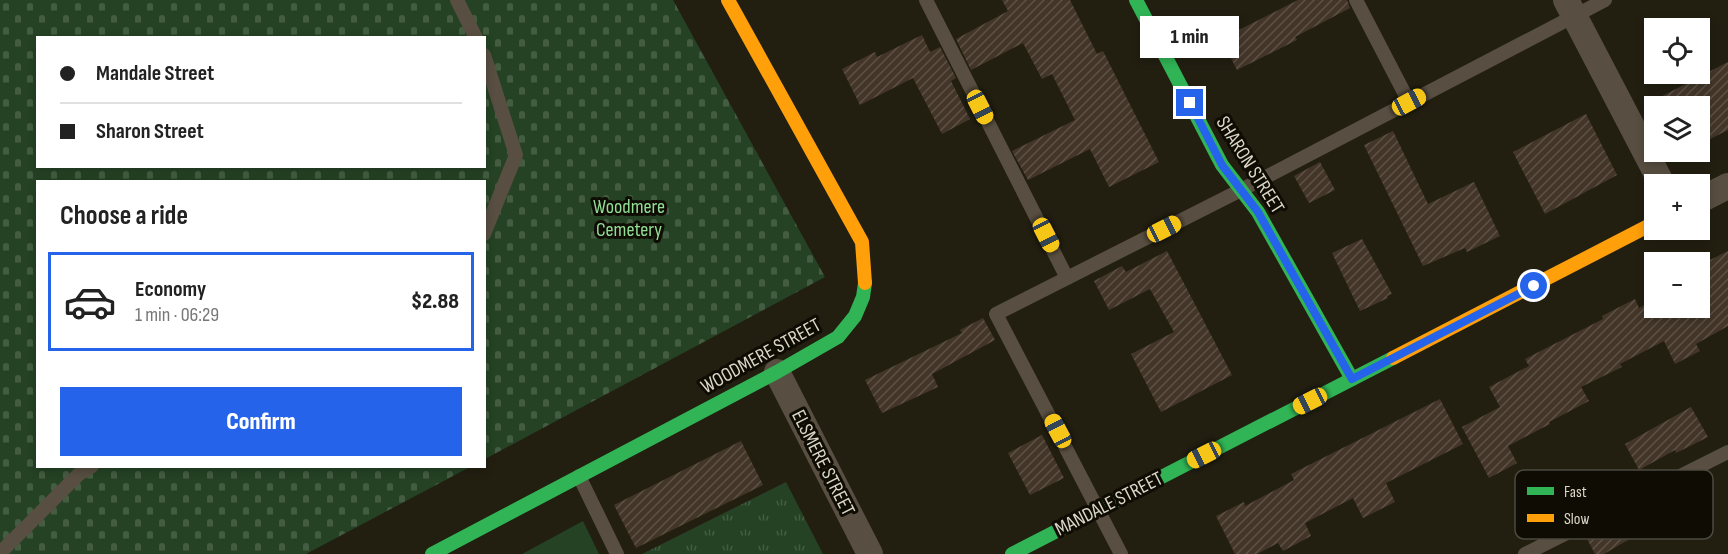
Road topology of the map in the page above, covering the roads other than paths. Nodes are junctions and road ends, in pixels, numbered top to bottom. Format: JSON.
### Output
{"nodes":[{"id":1,"x":457,"y":0,"type":"edge"},
{"id":2,"x":728,"y":0,"type":"edge"},
{"id":3,"x":926,"y":0,"type":"edge"},
{"id":4,"x":1136,"y":0,"type":"edge"},
{"id":5,"x":1356,"y":0,"type":"edge"},
{"id":6,"x":1605,"y":0,"type":"edge"},
{"id":7,"x":1570,"y":8,"type":"edge"},
{"id":8,"x":475,"y":36,"type":"edge"},
{"id":9,"x":486,"y":61,"type":"edge"},
{"id":10,"x":1409,"y":102,"type":"junction"},
{"id":11,"x":1657,"y":174,"type":"edge"},
{"id":12,"x":1728,"y":186,"type":"edge"},
{"id":13,"x":1241,"y":190,"type":"junction"},
{"id":14,"x":1710,"y":195,"type":"edge"},
{"id":15,"x":1644,"y":228,"type":"edge"},
{"id":16,"x":486,"y":229,"type":"edge"},
{"id":17,"x":1067,"y":278,"type":"junction"},
{"id":18,"x":777,"y":372,"type":"junction"},
{"id":19,"x":1352,"y":379,"type":"junction"},
{"id":20,"x":1728,"y":452,"type":"edge"},
{"id":21,"x":89,"y":468,"type":"edge"},
{"id":22,"x":1692,"y":470,"type":"edge"},
{"id":23,"x":579,"y":476,"type":"junction"},
{"id":24,"x":1099,"y":510,"type":"junction"},
{"id":25,"x":1555,"y":539,"type":"edge"},
{"id":26,"x":0,"y":553,"type":"edge"},
{"id":27,"x":432,"y":554,"type":"edge"},
{"id":28,"x":617,"y":554,"type":"edge"},
{"id":29,"x":870,"y":554,"type":"edge"},
{"id":30,"x":1012,"y":554,"type":"edge"},
{"id":31,"x":1121,"y":554,"type":"edge"},
{"id":32,"x":1525,"y":554,"type":"edge"}],
"edges":[{"from":1,"to":8,"type":"lane"},
{"from":2,"to":18,"type":"street","name":"WOODMERE STREET"},
{"from":3,"to":17,"type":"lane"},
{"from":4,"to":13,"type":"street","name":"SHARON STREET"},
{"from":5,"to":10,"type":"lane"},
{"from":6,"to":7,"type":"lane"},
{"from":7,"to":10,"type":"lane"},
{"from":7,"to":11,"type":"street"},
{"from":9,"to":16,"type":"lane"},
{"from":10,"to":13,"type":"lane"},
{"from":12,"to":14,"type":"street"},
{"from":13,"to":17,"type":"lane"},
{"from":13,"to":19,"type":"street","name":"SHARON STREET"},
{"from":15,"to":19,"type":"street","name":"MANDALE STREET"},
{"from":17,"to":24,"type":"lane"},
{"from":18,"to":23,"type":"street","name":"WOODMERE STREET"},
{"from":18,"to":29,"type":"street","name":"ELSMERE STREET"},
{"from":19,"to":24,"type":"street","name":"MANDALE STREET"},
{"from":20,"to":22,"type":"lane"},
{"from":21,"to":26,"type":"lane"},
{"from":23,"to":27,"type":"street","name":"WOODMERE STREET"},
{"from":23,"to":28,"type":"lane"},
{"from":24,"to":30,"type":"street","name":"MANDALE STREET"},
{"from":24,"to":31,"type":"lane"},
{"from":25,"to":32,"type":"lane"}]}
